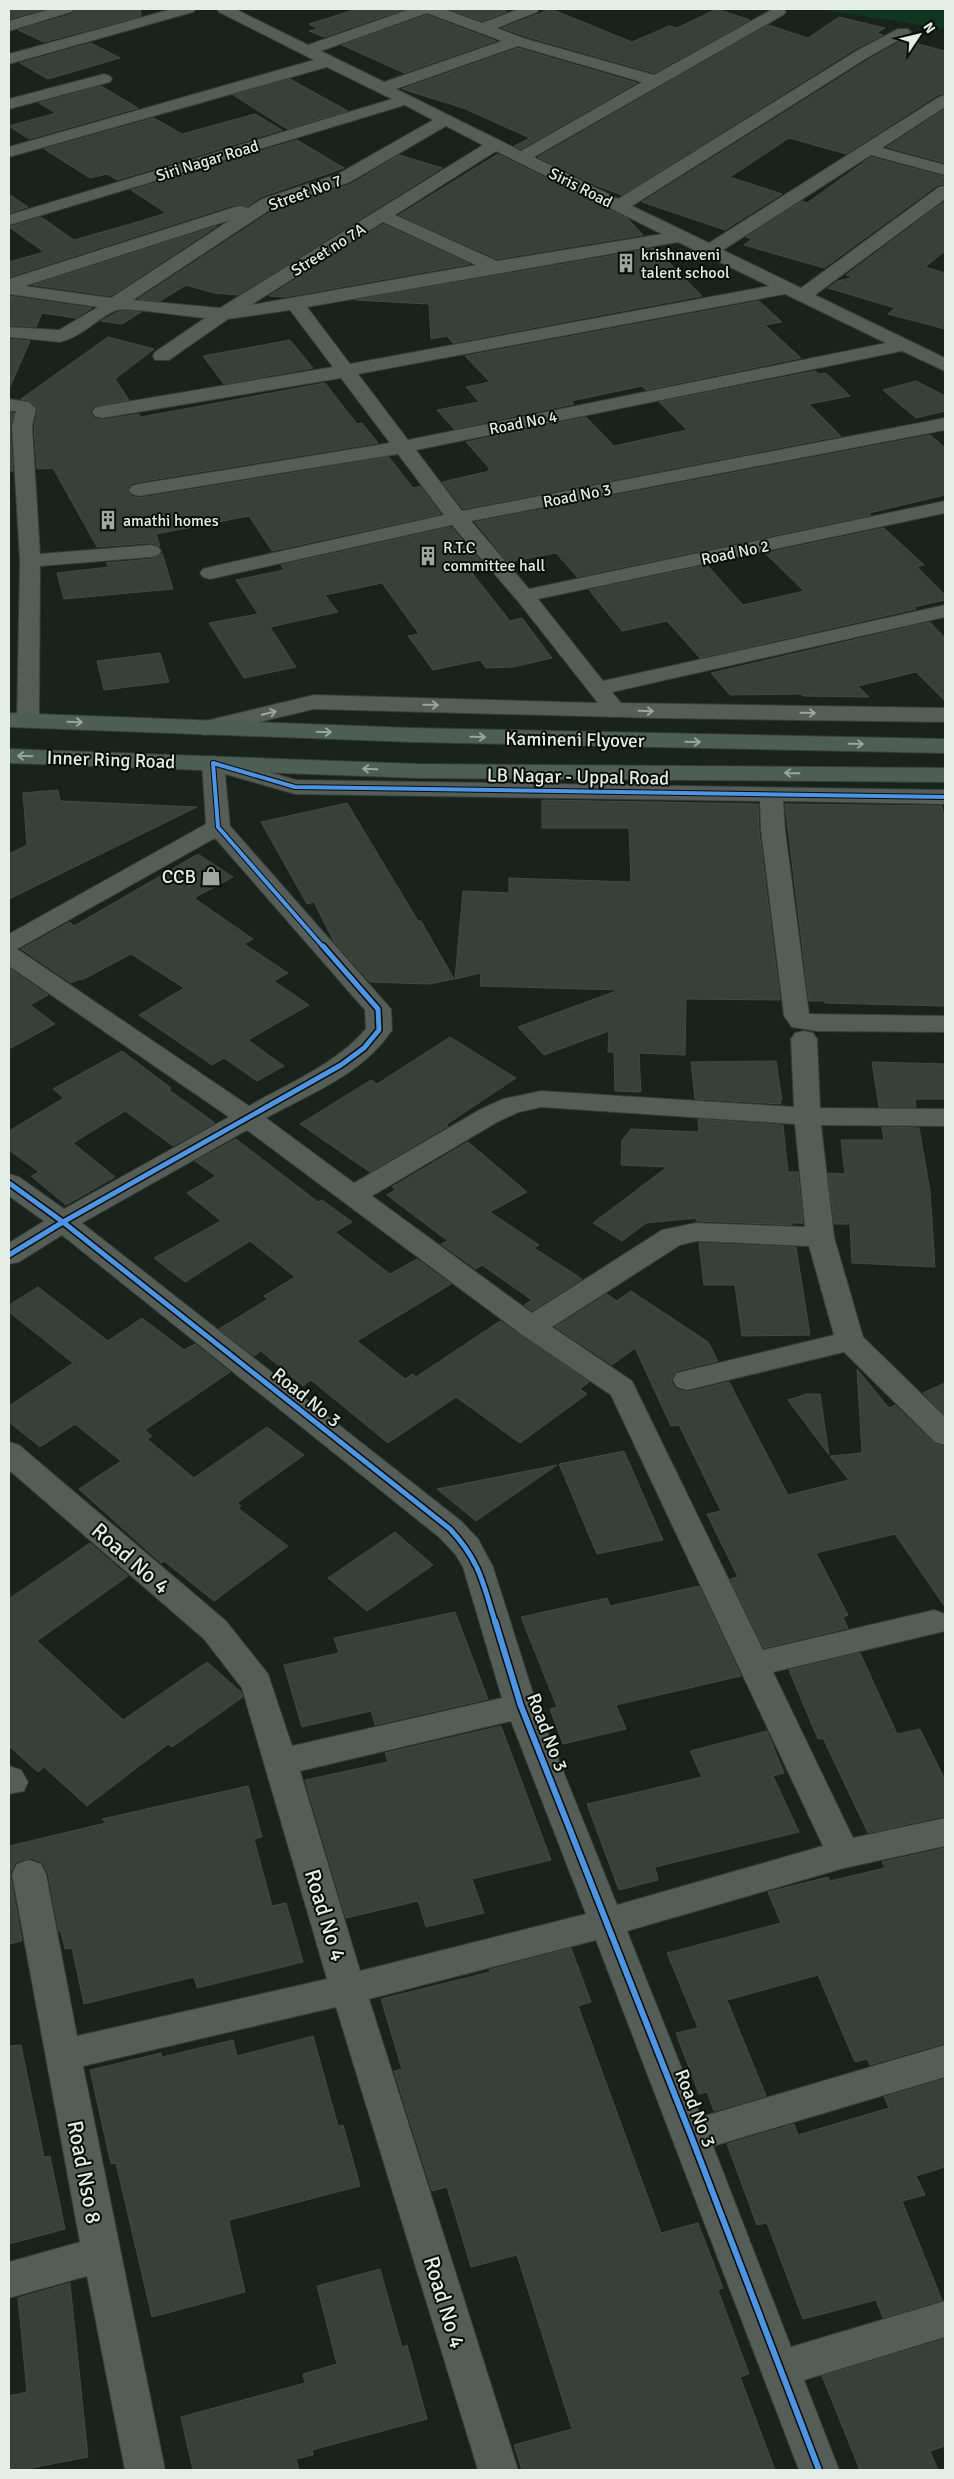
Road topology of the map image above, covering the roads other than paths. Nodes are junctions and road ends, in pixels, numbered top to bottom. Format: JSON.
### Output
{"nodes":[{"id":1,"x":66,"y":9,"type":"edge"},
{"id":2,"x":188,"y":9,"type":"edge"},
{"id":3,"x":424,"y":9,"type":"edge"},
{"id":4,"x":430,"y":9,"type":"edge"},
{"id":5,"x":532,"y":9,"type":"edge"},
{"id":6,"x":237,"y":11,"type":"edge"},
{"id":7,"x":778,"y":12,"type":"dead end"},
{"id":8,"x":9,"y":26,"type":"edge"},
{"id":9,"x":483,"y":28,"type":"junction"},
{"id":10,"x":903,"y":32,"type":"dead end"},
{"id":11,"x":517,"y":41,"type":"junction"},
{"id":12,"x":306,"y":51,"type":"junction"},
{"id":13,"x":9,"y":59,"type":"edge"},
{"id":14,"x":329,"y":61,"type":"junction"},
{"id":15,"x":104,"y":79,"type":"dead end"},
{"id":16,"x":656,"y":81,"type":"junction"},
{"id":17,"x":383,"y":88,"type":"junction"},
{"id":18,"x":405,"y":100,"type":"junction"},
{"id":19,"x":945,"y":100,"type":"edge"},
{"id":20,"x":9,"y":104,"type":"edge"},
{"id":21,"x":446,"y":119,"type":"junction"},
{"id":22,"x":496,"y":144,"type":"junction"},
{"id":23,"x":13,"y":147,"type":"edge"},
{"id":24,"x":868,"y":149,"type":"junction"},
{"id":25,"x":522,"y":157,"type":"junction"},
{"id":26,"x":945,"y":170,"type":"edge"},
{"id":27,"x":945,"y":192,"type":"edge"},
{"id":28,"x":268,"y":203,"type":"junction"},
{"id":29,"x":619,"y":206,"type":"junction"},
{"id":30,"x":381,"y":215,"type":"junction"},
{"id":31,"x":9,"y":220,"type":"edge"},
{"id":32,"x":680,"y":236,"type":"junction"},
{"id":33,"x":709,"y":251,"type":"junction"},
{"id":34,"x":495,"y":267,"type":"junction"},
{"id":35,"x":9,"y":285,"type":"edge"},
{"id":36,"x":9,"y":289,"type":"edge"},
{"id":37,"x":794,"y":292,"type":"junction"},
{"id":38,"x":118,"y":304,"type":"junction"},
{"id":39,"x":295,"y":304,"type":"junction"},
{"id":40,"x":223,"y":314,"type":"junction"},
{"id":41,"x":9,"y":332,"type":"edge"},
{"id":42,"x":905,"y":345,"type":"junction"},
{"id":43,"x":162,"y":356,"type":"dead end"},
{"id":44,"x":944,"y":361,"type":"edge"},
{"id":45,"x":346,"y":371,"type":"junction"},
{"id":46,"x":9,"y":405,"type":"edge"},
{"id":47,"x":102,"y":412,"type":"dead end"},
{"id":48,"x":945,"y":424,"type":"edge"},
{"id":49,"x":403,"y":447,"type":"junction"},
{"id":50,"x":140,"y":490,"type":"dead end"},
{"id":51,"x":945,"y":507,"type":"edge"},
{"id":52,"x":457,"y":518,"type":"junction"},
{"id":53,"x":151,"y":551,"type":"dead end"},
{"id":54,"x":30,"y":561,"type":"junction"},
{"id":55,"x":210,"y":574,"type":"dead end"},
{"id":56,"x":524,"y":596,"type":"junction"},
{"id":57,"x":945,"y":610,"type":"edge"},
{"id":58,"x":598,"y":689,"type":"junction"},
{"id":59,"x":615,"y":710,"type":"junction"},
{"id":60,"x":945,"y":715,"type":"edge"},
{"id":61,"x":19,"y":720,"type":"edge"},
{"id":62,"x":205,"y":728,"type":"junction"},
{"id":63,"x":945,"y":746,"type":"edge"},
{"id":64,"x":9,"y":756,"type":"edge"},
{"id":65,"x":213,"y":763,"type":"junction"},
{"id":66,"x":945,"y":775,"type":"edge"},
{"id":67,"x":771,"y":794,"type":"junction"},
{"id":68,"x":945,"y":797,"type":"edge"},
{"id":69,"x":218,"y":827,"type":"junction"},
{"id":70,"x":9,"y":944,"type":"edge"},
{"id":71,"x":9,"y":954,"type":"edge"},
{"id":72,"x":945,"y":1024,"type":"edge"},
{"id":73,"x":804,"y":1039,"type":"dead end"},
{"id":74,"x":807,"y":1116,"type":"junction"},
{"id":75,"x":247,"y":1117,"type":"junction"},
{"id":76,"x":945,"y":1117,"type":"edge"},
{"id":77,"x":9,"y":1183,"type":"edge"},
{"id":78,"x":353,"y":1195,"type":"junction"},
{"id":79,"x":63,"y":1222,"type":"junction"},
{"id":80,"x":820,"y":1237,"type":"junction"},
{"id":81,"x":9,"y":1255,"type":"edge"},
{"id":82,"x":531,"y":1327,"type":"junction"},
{"id":83,"x":850,"y":1342,"type":"junction"},
{"id":84,"x":686,"y":1380,"type":"dead end"},
{"id":85,"x":945,"y":1434,"type":"edge"},
{"id":86,"x":9,"y":1452,"type":"edge"},
{"id":87,"x":934,"y":1622,"type":"dead end"},
{"id":88,"x":756,"y":1664,"type":"junction"},
{"id":89,"x":521,"y":1706,"type":"junction"},
{"id":90,"x":281,"y":1762,"type":"junction"},
{"id":91,"x":945,"y":1832,"type":"edge"},
{"id":92,"x":844,"y":1854,"type":"junction"},
{"id":93,"x":29,"y":1874,"type":"dead end"},
{"id":94,"x":606,"y":1923,"type":"junction"},
{"id":95,"x":348,"y":1989,"type":"junction"},
{"id":96,"x":63,"y":2055,"type":"junction"},
{"id":97,"x":945,"y":2061,"type":"edge"},
{"id":98,"x":691,"y":2136,"type":"junction"},
{"id":99,"x":101,"y":2254,"type":"junction"},
{"id":100,"x":9,"y":2280,"type":"edge"},
{"id":101,"x":945,"y":2318,"type":"edge"},
{"id":102,"x":780,"y":2369,"type":"junction"},
{"id":103,"x":145,"y":2470,"type":"edge"},
{"id":104,"x":498,"y":2470,"type":"edge"},
{"id":105,"x":819,"y":2470,"type":"edge"}],
"edges":[{"from":1,"to":8,"type":"street"},
{"from":2,"to":13,"type":"street"},
{"from":3,"to":12,"type":"street"},
{"from":4,"to":9,"type":"street"},
{"from":5,"to":9,"type":"street"},
{"from":6,"to":12,"type":"street","name":"Siris Road"},
{"from":7,"to":16,"type":"street"},
{"from":9,"to":11,"type":"street"},
{"from":10,"to":29,"type":"street"},
{"from":11,"to":16,"type":"street"},
{"from":11,"to":17,"type":"street"},
{"from":12,"to":14,"type":"street","name":"Siris Road"},
{"from":14,"to":17,"type":"street","name":"Siris Road"},
{"from":14,"to":23,"type":"street"},
{"from":15,"to":20,"type":"street"},
{"from":16,"to":25,"type":"street"},
{"from":17,"to":18,"type":"street","name":"Siris Road"},
{"from":18,"to":21,"type":"street","name":"Siris Road"},
{"from":18,"to":31,"type":"street","name":"Siri Nagar Road"},
{"from":19,"to":24,"type":"street"},
{"from":21,"to":22,"type":"street","name":"Siris Road"},
{"from":21,"to":28,"type":"street","name":"Street No 7"},
{"from":22,"to":25,"type":"street","name":"Siris Road"},
{"from":22,"to":30,"type":"street","name":"Street no 7A"},
{"from":24,"to":26,"type":"street"},
{"from":24,"to":33,"type":"street"},
{"from":25,"to":29,"type":"street","name":"Siris Road"},
{"from":27,"to":37,"type":"street"},
{"from":28,"to":35,"type":"street"},
{"from":28,"to":38,"type":"street","name":"Street No 7"},
{"from":29,"to":32,"type":"street","name":"Siris Road"},
{"from":30,"to":34,"type":"street"},
{"from":30,"to":40,"type":"street","name":"Street no 7A"},
{"from":32,"to":33,"type":"street","name":"Siris Road"},
{"from":32,"to":34,"type":"street"},
{"from":33,"to":37,"type":"street","name":"Siris Road"},
{"from":34,"to":39,"type":"street"},
{"from":36,"to":38,"type":"street"},
{"from":37,"to":42,"type":"street","name":"Siris Road"},
{"from":37,"to":45,"type":"street"},
{"from":38,"to":40,"type":"street"},
{"from":38,"to":41,"type":"street","name":"Street No 7"},
{"from":39,"to":40,"type":"street"},
{"from":39,"to":45,"type":"street"},
{"from":40,"to":43,"type":"street","name":"Street no 7A"},
{"from":42,"to":44,"type":"street","name":"Siris Road"},
{"from":42,"to":49,"type":"street","name":"Road No 4"},
{"from":45,"to":47,"type":"street"},
{"from":45,"to":49,"type":"street"},
{"from":46,"to":54,"type":"street"},
{"from":48,"to":52,"type":"street","name":"Road No 3"},
{"from":49,"to":50,"type":"street","name":"Road No 4"},
{"from":49,"to":52,"type":"street"},
{"from":51,"to":56,"type":"street","name":"Road No 2"},
{"from":52,"to":55,"type":"street","name":"Road No 3"},
{"from":52,"to":56,"type":"street"},
{"from":53,"to":54,"type":"street"},
{"from":54,"to":61,"type":"street"},
{"from":56,"to":58,"type":"street"},
{"from":57,"to":58,"type":"street"},
{"from":58,"to":59,"type":"street"},
{"from":59,"to":60,"type":"street","one_way":true},
{"from":62,"to":59,"type":"street","one_way":true},
{"from":61,"to":62,"type":"highway","name":"Inner Ring Road","one_way":true},
{"from":62,"to":63,"type":"highway","name":"Kamineni Flyover","one_way":true},
{"from":65,"to":64,"type":"highway","name":"Inner Ring Road","one_way":true},
{"from":66,"to":65,"type":"highway","name":"Kamineni Flyover","one_way":true},
{"from":65,"to":67,"type":"street","name":"LB Nagar - Uppal Road"},
{"from":65,"to":69,"type":"street"},
{"from":67,"to":68,"type":"street","name":"LB Nagar - Uppal Road"},
{"from":67,"to":72,"type":"street"},
{"from":69,"to":70,"type":"street"},
{"from":69,"to":75,"type":"street"},
{"from":71,"to":75,"type":"street"},
{"from":73,"to":74,"type":"street"},
{"from":74,"to":76,"type":"street"},
{"from":74,"to":78,"type":"street"},
{"from":74,"to":80,"type":"street"},
{"from":75,"to":78,"type":"street"},
{"from":75,"to":79,"type":"street"},
{"from":77,"to":79,"type":"street","name":"Road No 3"},
{"from":78,"to":82,"type":"street"},
{"from":79,"to":81,"type":"street"},
{"from":79,"to":89,"type":"street","name":"Road No 3"},
{"from":80,"to":82,"type":"street"},
{"from":80,"to":83,"type":"street"},
{"from":82,"to":88,"type":"street"},
{"from":83,"to":84,"type":"street"},
{"from":83,"to":85,"type":"street"},
{"from":86,"to":90,"type":"street","name":"Road No 4"},
{"from":87,"to":88,"type":"street"},
{"from":88,"to":92,"type":"street"},
{"from":89,"to":90,"type":"street"},
{"from":89,"to":94,"type":"street","name":"Road No 3"},
{"from":90,"to":95,"type":"street","name":"Road No 4"},
{"from":91,"to":92,"type":"street"},
{"from":92,"to":94,"type":"street"},
{"from":93,"to":96,"type":"street","name":"Road Nso 8"},
{"from":94,"to":95,"type":"street"},
{"from":94,"to":98,"type":"street","name":"Road No 3"},
{"from":95,"to":96,"type":"street"},
{"from":95,"to":104,"type":"street","name":"Road No 4"},
{"from":96,"to":99,"type":"street","name":"Road Nso 8"},
{"from":97,"to":98,"type":"street"},
{"from":98,"to":102,"type":"street","name":"Road No 3"},
{"from":99,"to":100,"type":"street"},
{"from":99,"to":103,"type":"street","name":"Road Nso 8"},
{"from":101,"to":102,"type":"street"},
{"from":102,"to":105,"type":"street","name":"Road No 3"}]}
